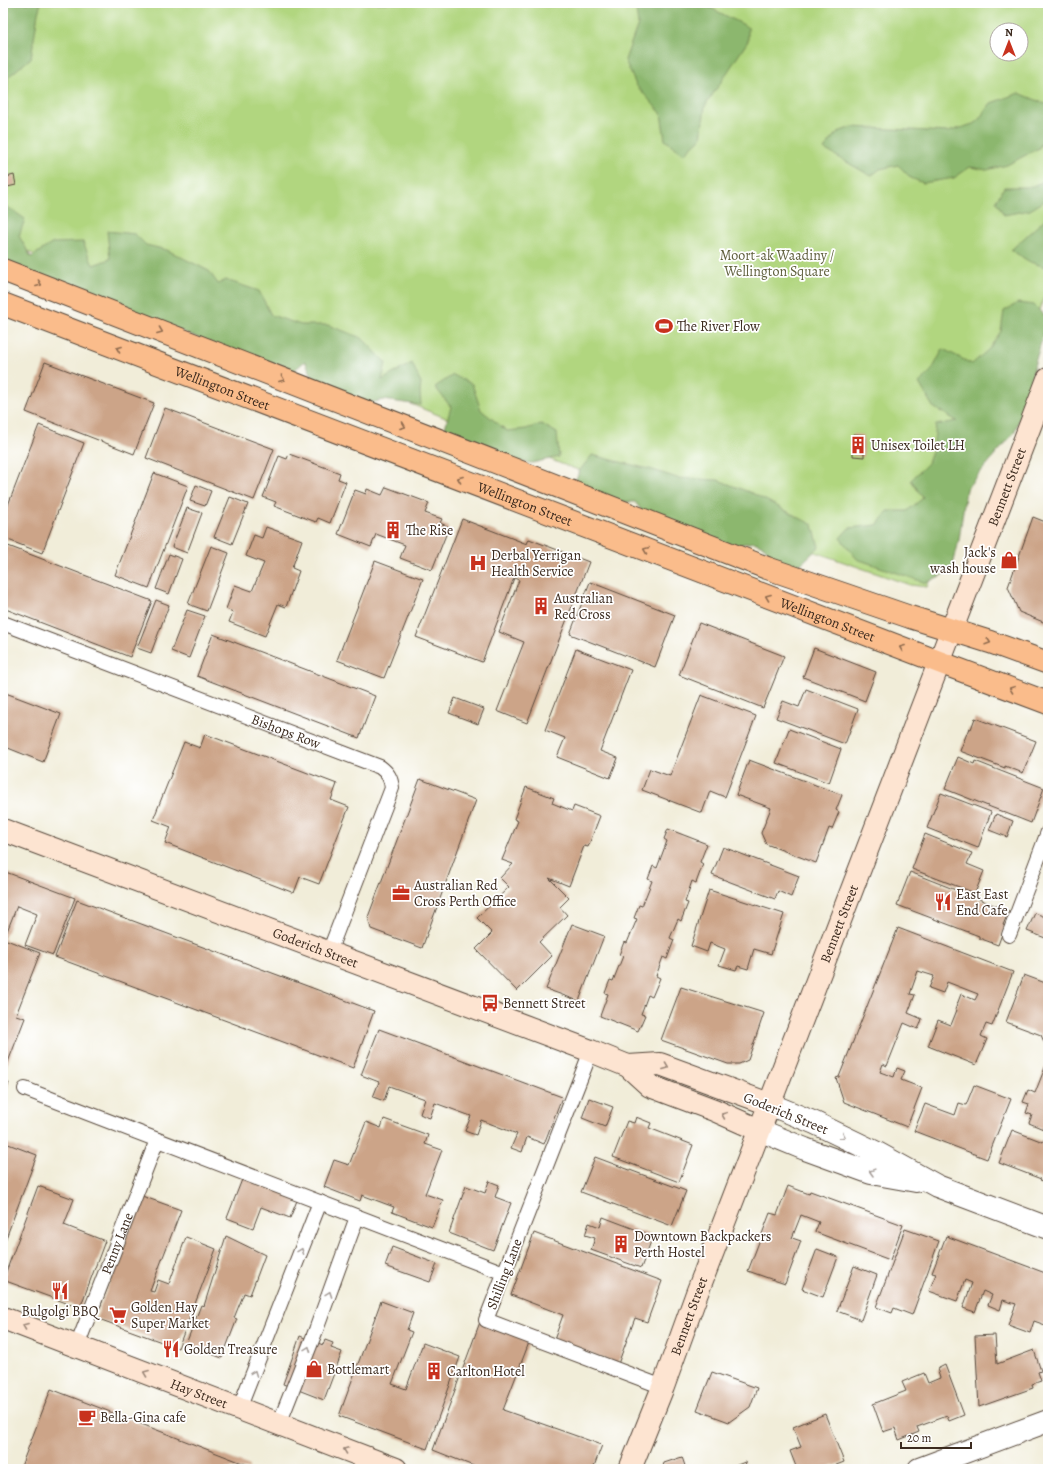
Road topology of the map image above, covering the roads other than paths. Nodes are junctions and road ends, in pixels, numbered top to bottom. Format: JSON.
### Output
{"nodes":[{"id":1,"x":3,"y":270,"type":"edge"},
{"id":2,"x":3,"y":304,"type":"edge"},
{"id":3,"x":1048,"y":380,"type":"edge"},
{"id":4,"x":3,"y":623,"type":"edge"},
{"id":5,"x":951,"y":630,"type":"junction"},
{"id":6,"x":939,"y":662,"type":"junction"},
{"id":7,"x":1048,"y":663,"type":"edge"},
{"id":8,"x":1048,"y":703,"type":"edge"},
{"id":9,"x":3,"y":830,"type":"edge"},
{"id":10,"x":1048,"y":832,"type":"edge"},
{"id":11,"x":1009,"y":935,"type":"dead end"},
{"id":12,"x":329,"y":952,"type":"junction"},
{"id":13,"x":591,"y":1051,"type":"junction"},
{"id":14,"x":628,"y":1066,"type":"junction"},
{"id":15,"x":25,"y":1089,"type":"dead end"},
{"id":16,"x":769,"y":1104,"type":"junction"},
{"id":17,"x":759,"y":1130,"type":"junction"},
{"id":18,"x":157,"y":1140,"type":"junction"},
{"id":19,"x":937,"y":1186,"type":"junction"},
{"id":20,"x":320,"y":1202,"type":"junction"},
{"id":21,"x":357,"y":1216,"type":"junction"},
{"id":22,"x":1048,"y":1228,"type":"edge"},
{"id":23,"x":504,"y":1273,"type":"junction"},
{"id":24,"x":3,"y":1318,"type":"edge"},
{"id":25,"x":77,"y":1346,"type":"junction"},
{"id":26,"x":663,"y":1387,"type":"junction"},
{"id":27,"x":239,"y":1409,"type":"junction"},
{"id":28,"x":1048,"y":1421,"type":"edge"},
{"id":29,"x":279,"y":1424,"type":"junction"},
{"id":30,"x":396,"y":1469,"type":"edge"},
{"id":31,"x":630,"y":1469,"type":"edge"},
{"id":32,"x":919,"y":1469,"type":"edge"}],
"edges":[{"from":1,"to":5,"type":"main road","name":"Wellington Street","one_way":true},
{"from":6,"to":2,"type":"main road","name":"Wellington Street","one_way":true},
{"from":3,"to":5,"type":"main road","name":"Bennett Street"},
{"from":4,"to":12,"type":"lane","name":"Bishops Row"},
{"from":5,"to":6,"type":"main road","name":"Bennett Street"},
{"from":5,"to":7,"type":"main road","name":"Wellington Street","one_way":true},
{"from":8,"to":6,"type":"main road","name":"Wellington Street","one_way":true},
{"from":6,"to":16,"type":"main road","name":"Bennett Street"},
{"from":9,"to":12,"type":"main road","name":"Goderich Street"},
{"from":10,"to":11,"type":"lane"},
{"from":12,"to":13,"type":"main road","name":"Goderich Street"},
{"from":13,"to":14,"type":"main road","name":"Goderich Street"},
{"from":13,"to":23,"type":"lane","name":"Shilling Lane"},
{"from":14,"to":16,"type":"main road","name":"Goderich Street","one_way":true},
{"from":17,"to":14,"type":"main road","name":"Goderich Street","one_way":true},
{"from":15,"to":18,"type":"lane"},
{"from":16,"to":17,"type":"main road","name":"Bennett Street"},
{"from":16,"to":19,"type":"street","name":"Goderich Street","one_way":true},
{"from":19,"to":17,"type":"street","name":"Goderich Street","one_way":true},
{"from":17,"to":26,"type":"main road","name":"Bennett Street"},
{"from":18,"to":20,"type":"lane"},
{"from":18,"to":25,"type":"lane","name":"Penny Lane"},
{"from":19,"to":22,"type":"street","name":"Goderich Street"},
{"from":20,"to":21,"type":"lane"},
{"from":27,"to":20,"type":"lane","one_way":true},
{"from":21,"to":23,"type":"lane"},
{"from":29,"to":21,"type":"lane","one_way":true},
{"from":23,"to":26,"type":"lane","name":"Shilling Lane"},
{"from":25,"to":24,"type":"main road","name":"Hay Street","one_way":true},
{"from":27,"to":25,"type":"main road","name":"Hay Street","one_way":true},
{"from":26,"to":31,"type":"main road","name":"Bennett Street"},
{"from":27,"to":29,"type":"main road","name":"Hay Street"},
{"from":28,"to":32,"type":"street"},
{"from":30,"to":29,"type":"main road","name":"Hay Street","one_way":true}]}
